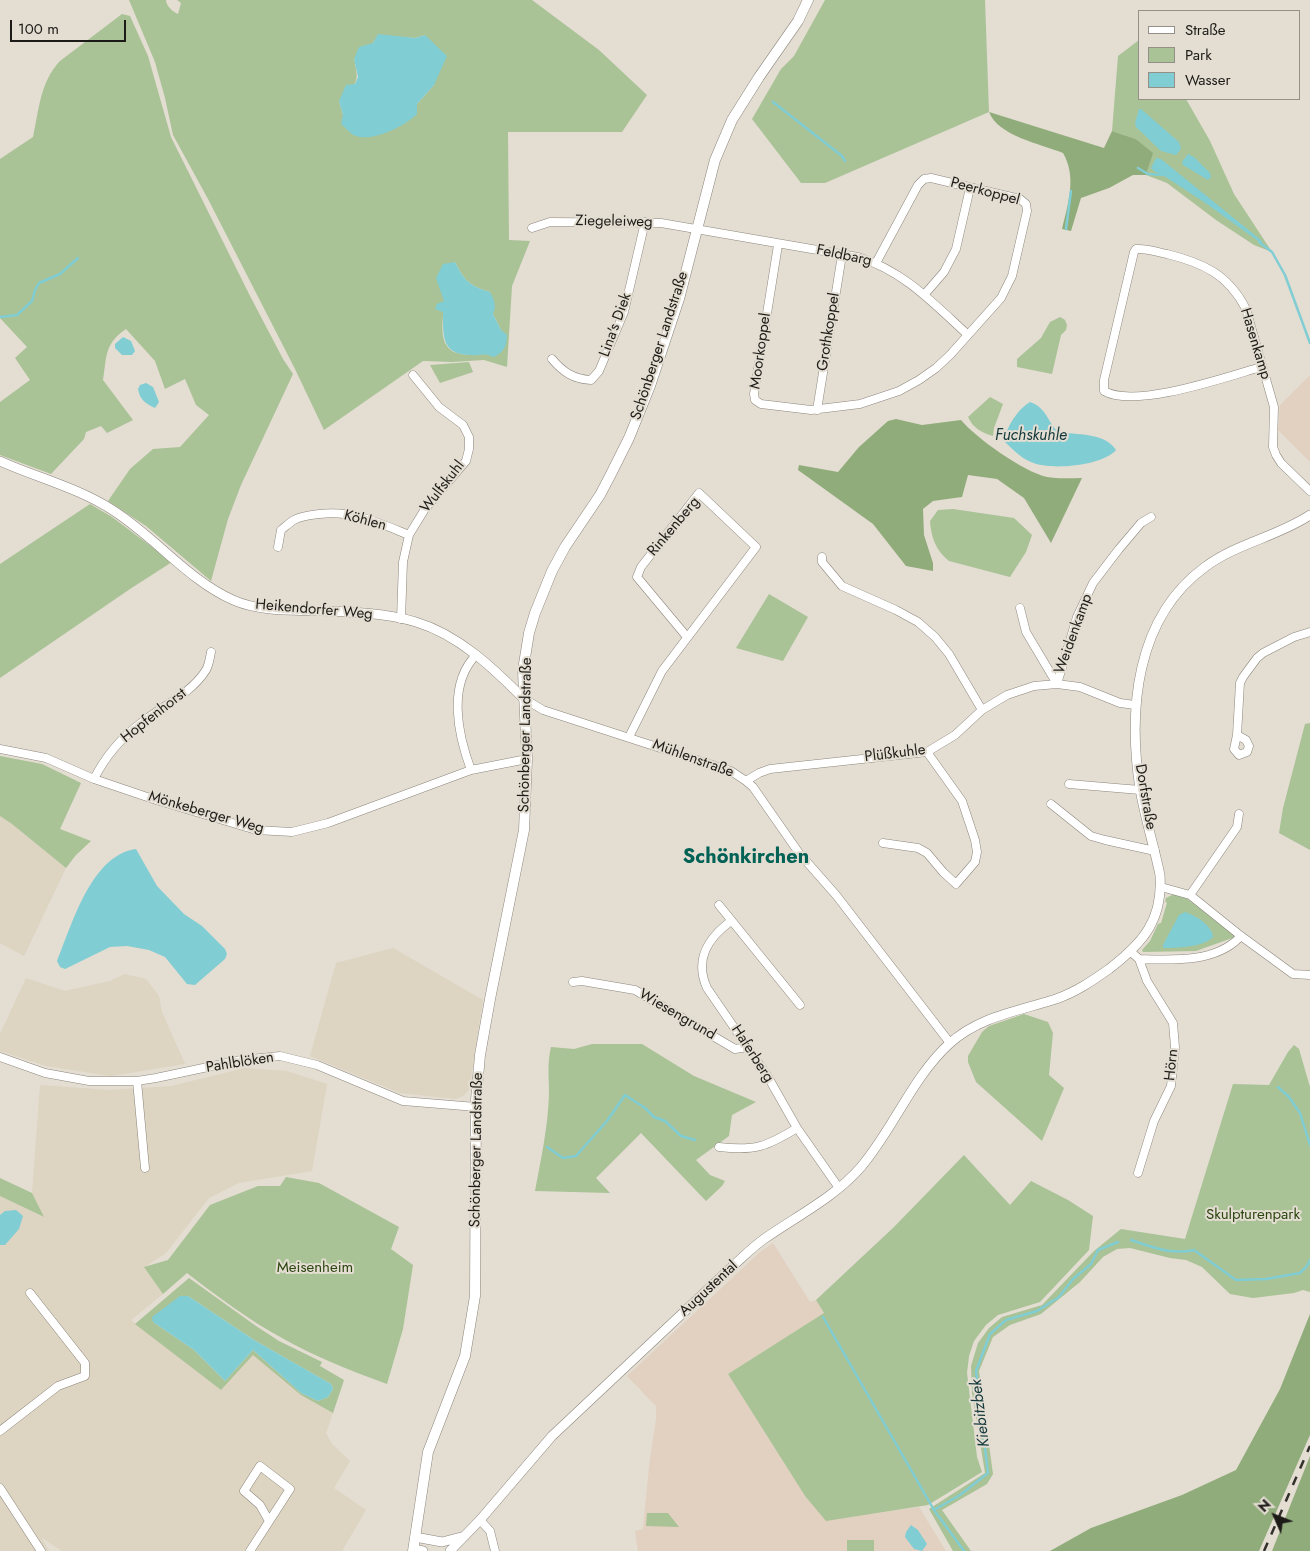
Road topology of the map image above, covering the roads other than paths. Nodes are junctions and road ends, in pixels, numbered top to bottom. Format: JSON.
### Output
{"nodes":[{"id":1,"x":808,"y":0,"type":"edge"},
{"id":2,"x":970,"y":188,"type":"junction"},
{"id":3,"x":645,"y":222,"type":"junction"},
{"id":4,"x":532,"y":228,"type":"dead end"},
{"id":5,"x":696,"y":230,"type":"junction"},
{"id":6,"x":778,"y":245,"type":"junction"},
{"id":7,"x":842,"y":254,"type":"junction"},
{"id":8,"x":876,"y":263,"type":"junction"},
{"id":9,"x":924,"y":295,"type":"junction"},
{"id":10,"x":968,"y":334,"type":"junction"},
{"id":11,"x":552,"y":359,"type":"dead end"},
{"id":12,"x":1261,"y":367,"type":"junction"},
{"id":13,"x":413,"y":375,"type":"dead end"},
{"id":14,"x":817,"y":410,"type":"junction"},
{"id":15,"x":0,"y":461,"type":"edge"},
{"id":16,"x":1310,"y":491,"type":"edge"},
{"id":17,"x":1310,"y":514,"type":"edge"},
{"id":18,"x":1152,"y":518,"type":"dead end"},
{"id":19,"x":409,"y":535,"type":"junction"},
{"id":20,"x":278,"y":547,"type":"dead end"},
{"id":21,"x":822,"y":556,"type":"dead end"},
{"id":22,"x":1020,"y":608,"type":"dead end"},
{"id":23,"x":401,"y":619,"type":"junction"},
{"id":24,"x":1310,"y":632,"type":"edge"},
{"id":25,"x":687,"y":637,"type":"junction"},
{"id":26,"x":211,"y":652,"type":"dead end"},
{"id":27,"x":476,"y":655,"type":"junction"},
{"id":28,"x":1057,"y":684,"type":"junction"},
{"id":29,"x":524,"y":698,"type":"junction"},
{"id":30,"x":1135,"y":705,"type":"junction"},
{"id":31,"x":982,"y":710,"type":"junction"},
{"id":32,"x":1237,"y":735,"type":"dead end"},
{"id":33,"x":629,"y":737,"type":"junction"},
{"id":34,"x":0,"y":749,"type":"edge"},
{"id":35,"x":927,"y":752,"type":"junction"},
{"id":36,"x":527,"y":759,"type":"junction"},
{"id":37,"x":471,"y":770,"type":"junction"},
{"id":38,"x":94,"y":779,"type":"junction"},
{"id":39,"x":746,"y":781,"type":"junction"},
{"id":40,"x":1070,"y":784,"type":"dead end"},
{"id":41,"x":1140,"y":790,"type":"junction"},
{"id":42,"x":1051,"y":804,"type":"dead end"},
{"id":43,"x":1239,"y":814,"type":"dead end"},
{"id":44,"x":883,"y":843,"type":"dead end"},
{"id":45,"x":1155,"y":851,"type":"junction"},
{"id":46,"x":1161,"y":887,"type":"junction"},
{"id":47,"x":1190,"y":895,"type":"junction"},
{"id":48,"x":719,"y":905,"type":"dead end"},
{"id":49,"x":731,"y":921,"type":"junction"},
{"id":50,"x":1240,"y":937,"type":"junction"},
{"id":51,"x":1131,"y":952,"type":"junction"},
{"id":52,"x":1139,"y":959,"type":"junction"},
{"id":53,"x":1310,"y":975,"type":"edge"},
{"id":54,"x":573,"y":982,"type":"dead end"},
{"id":55,"x":800,"y":1005,"type":"dead end"},
{"id":56,"x":950,"y":1043,"type":"junction"},
{"id":57,"x":748,"y":1047,"type":"junction"},
{"id":58,"x":0,"y":1056,"type":"edge"},
{"id":59,"x":137,"y":1081,"type":"junction"},
{"id":60,"x":476,"y":1107,"type":"junction"},
{"id":61,"x":797,"y":1128,"type":"junction"},
{"id":62,"x":719,"y":1147,"type":"dead end"},
{"id":63,"x":144,"y":1168,"type":"dead end"},
{"id":64,"x":1138,"y":1173,"type":"dead end"},
{"id":65,"x":839,"y":1188,"type":"junction"},
{"id":66,"x":30,"y":1293,"type":"dead end"},
{"id":67,"x":0,"y":1430,"type":"edge"},
{"id":68,"x":0,"y":1488,"type":"edge"},
{"id":69,"x":480,"y":1520,"type":"junction"},
{"id":70,"x":269,"y":1521,"type":"junction"},
{"id":71,"x":465,"y":1536,"type":"junction"},
{"id":72,"x":416,"y":1537,"type":"junction"},
{"id":73,"x":417,"y":1550,"type":"edge"},
{"id":74,"x":41,"y":1551,"type":"edge"},
{"id":75,"x":250,"y":1551,"type":"edge"},
{"id":76,"x":449,"y":1551,"type":"edge"},
{"id":77,"x":496,"y":1551,"type":"edge"}],
"edges":[{"from":1,"to":5,"type":"main road","name":"Schönberger Landstraße"},
{"from":2,"to":8,"type":"street","name":"Peerkoppel"},
{"from":2,"to":9,"type":"street"},
{"from":2,"to":10,"type":"street","name":"Peerkoppel"},
{"from":3,"to":4,"type":"street","name":"Ziegeleiweg"},
{"from":3,"to":5,"type":"street","name":"Ziegeleiweg"},
{"from":3,"to":11,"type":"street","name":"Lina's Diek"},
{"from":5,"to":6,"type":"street","name":"Feldbarg"},
{"from":5,"to":29,"type":"main road","name":"Schönberger Landstraße"},
{"from":6,"to":7,"type":"street","name":"Feldbarg"},
{"from":6,"to":14,"type":"street","name":"Moorkoppel"},
{"from":7,"to":8,"type":"street","name":"Feldbarg"},
{"from":7,"to":14,"type":"street","name":"Grothkoppel"},
{"from":8,"to":9,"type":"street","name":"Feldbarg"},
{"from":9,"to":10,"type":"street","name":"Feldbarg"},
{"from":10,"to":14,"type":"street","name":"Moorkoppel"},
{"from":12,"to":12,"type":"street","name":"Hasenkamp"},
{"from":12,"to":16,"type":"street","name":"Hasenkamp"},
{"from":13,"to":19,"type":"street","name":"Wulfskuhl"},
{"from":15,"to":23,"type":"street","name":"Heikendorfer Weg"},
{"from":17,"to":30,"type":"street","name":"Dorfstraße"},
{"from":18,"to":28,"type":"street","name":"Weidenkamp"},
{"from":19,"to":20,"type":"street","name":"Köhlen"},
{"from":19,"to":23,"type":"street","name":"Wulfskuhl"},
{"from":21,"to":31,"type":"street"},
{"from":22,"to":28,"type":"street"},
{"from":23,"to":27,"type":"street","name":"Heikendorfer Weg"},
{"from":24,"to":32,"type":"street"},
{"from":25,"to":25,"type":"street","name":"Rinkenberg"},
{"from":25,"to":33,"type":"street","name":"Rinkenberg"},
{"from":26,"to":38,"type":"street","name":"Hopfenhorst"},
{"from":27,"to":29,"type":"street","name":"Heikendorfer Weg"},
{"from":27,"to":37,"type":"street"},
{"from":28,"to":30,"type":"street","name":"Plüßkuhle"},
{"from":28,"to":31,"type":"street","name":"Plüßkuhle"},
{"from":29,"to":33,"type":"street","name":"Mühlenstraße"},
{"from":29,"to":36,"type":"main road","name":"Schönberger Landstraße"},
{"from":30,"to":41,"type":"street","name":"Dorfstraße"},
{"from":31,"to":35,"type":"street","name":"Plüßkuhle"},
{"from":33,"to":39,"type":"street","name":"Mühlenstraße"},
{"from":34,"to":38,"type":"street","name":"Mönkeberger Weg"},
{"from":35,"to":39,"type":"street","name":"Plüßkuhle"},
{"from":35,"to":44,"type":"street"},
{"from":36,"to":37,"type":"street","name":"Mönkeberger Weg"},
{"from":36,"to":60,"type":"main road","name":"Schönberger Landstraße"},
{"from":37,"to":38,"type":"street","name":"Mönkeberger Weg"},
{"from":39,"to":56,"type":"street","name":"Mühlenstraße"},
{"from":40,"to":41,"type":"street"},
{"from":41,"to":45,"type":"street","name":"Dorfstraße"},
{"from":42,"to":45,"type":"street"},
{"from":43,"to":47,"type":"street"},
{"from":45,"to":46,"type":"street","name":"Dorfstraße"},
{"from":46,"to":47,"type":"street"},
{"from":46,"to":51,"type":"street","name":"Dorfstraße"},
{"from":47,"to":50,"type":"street"},
{"from":48,"to":49,"type":"street"},
{"from":49,"to":55,"type":"street"},
{"from":49,"to":57,"type":"street","name":"Haferberg"},
{"from":50,"to":52,"type":"street"},
{"from":50,"to":53,"type":"street"},
{"from":51,"to":52,"type":"street"},
{"from":51,"to":56,"type":"street","name":"Dorfstraße"},
{"from":52,"to":64,"type":"street","name":"Hörn"},
{"from":54,"to":57,"type":"street","name":"Wiesengrund"},
{"from":56,"to":65,"type":"street","name":"Augustental"},
{"from":57,"to":61,"type":"street","name":"Haferberg"},
{"from":58,"to":59,"type":"street","name":"Pahlblöken"},
{"from":59,"to":60,"type":"street","name":"Pahlblöken"},
{"from":59,"to":63,"type":"street"},
{"from":60,"to":72,"type":"main road","name":"Schönberger Landstraße"},
{"from":61,"to":62,"type":"street"},
{"from":61,"to":65,"type":"street","name":"Haferberg"},
{"from":65,"to":69,"type":"street","name":"Augustental"},
{"from":66,"to":67,"type":"street"},
{"from":68,"to":74,"type":"street"},
{"from":69,"to":71,"type":"street","name":"Augustental"},
{"from":69,"to":77,"type":"street"},
{"from":70,"to":70,"type":"street"},
{"from":70,"to":75,"type":"street"},
{"from":71,"to":72,"type":"street"},
{"from":71,"to":76,"type":"street","name":"Augustental"},
{"from":72,"to":73,"type":"main road","name":"Schönberger Landstraße"}]}
